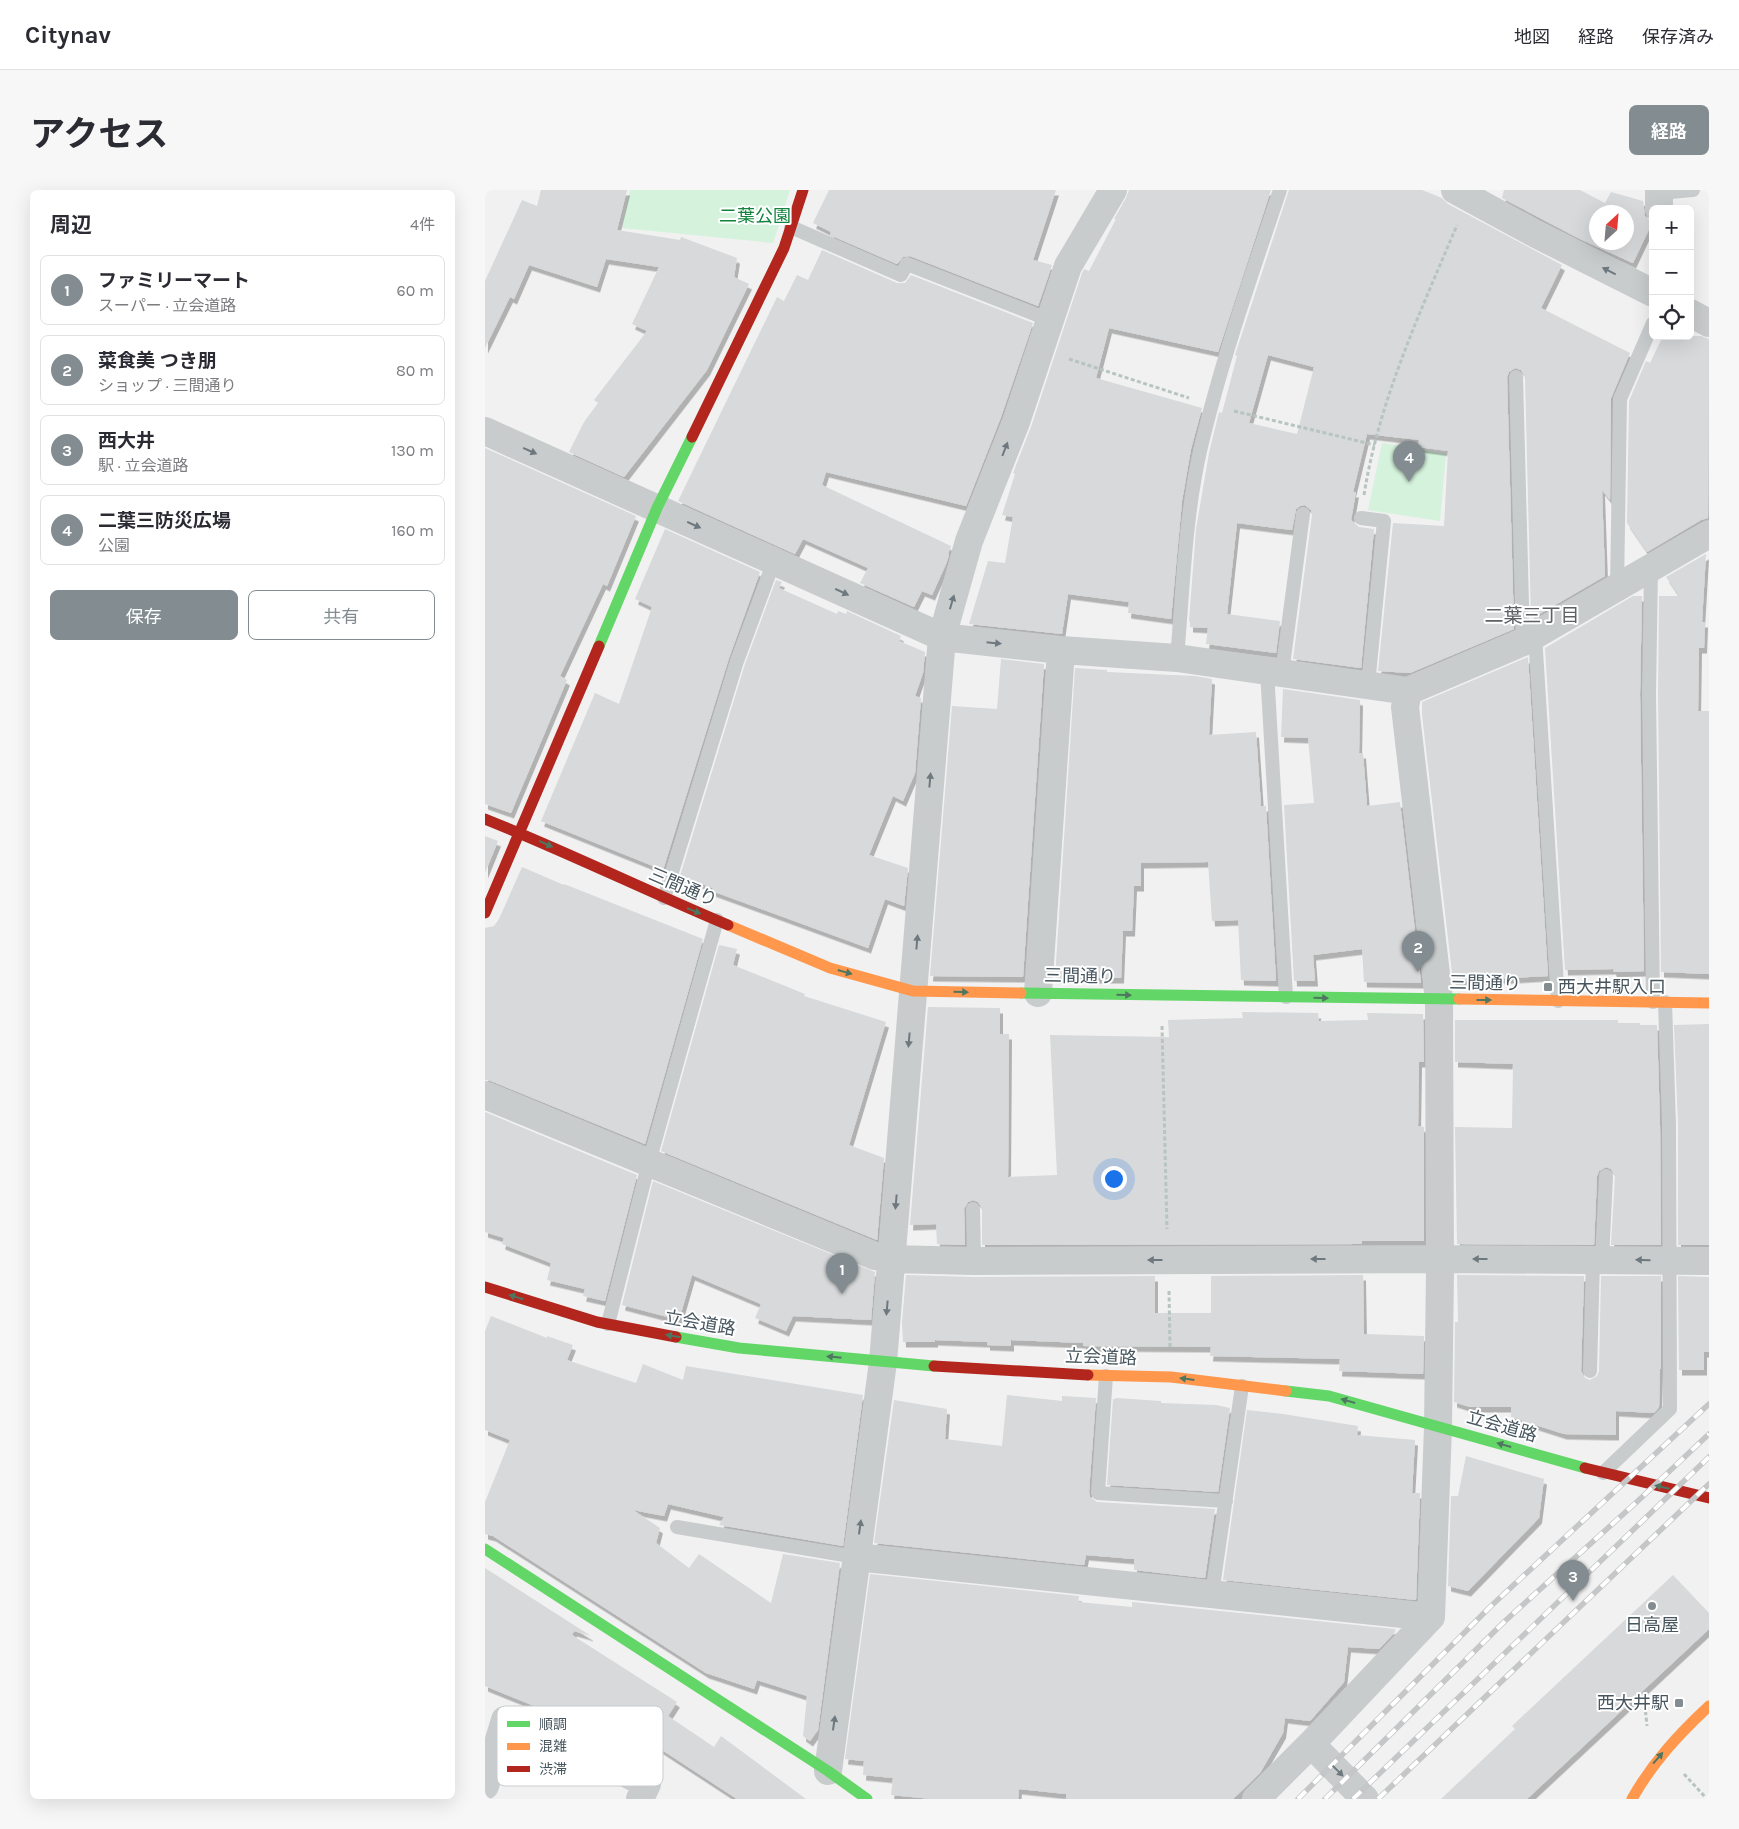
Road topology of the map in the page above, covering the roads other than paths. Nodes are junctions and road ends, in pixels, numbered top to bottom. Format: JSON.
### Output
{"nodes":[{"id":1,"x":803,"y":190,"type":"edge"},
{"id":2,"x":1113,"y":190,"type":"edge"},
{"id":3,"x":1280,"y":190,"type":"edge"},
{"id":4,"x":1693,"y":190,"type":"edge"},
{"id":5,"x":1462,"y":194,"type":"edge"},
{"id":6,"x":1659,"y":197,"type":"edge"},
{"id":7,"x":791,"y":227,"type":"junction"},
{"id":8,"x":1649,"y":292,"type":"edge"},
{"id":9,"x":1694,"y":315,"type":"edge"},
{"id":10,"x":1050,"y":320,"type":"junction"},
{"id":11,"x":1709,"y":323,"type":"edge"},
{"id":12,"x":1649,"y":332,"type":"edge"},
{"id":13,"x":1516,"y":377,"type":"dead end"},
{"id":14,"x":485,"y":432,"type":"edge"},
{"id":15,"x":657,"y":508,"type":"junction"},
{"id":16,"x":1303,"y":514,"type":"dead end"},
{"id":17,"x":1361,"y":518,"type":"road end"},
{"id":18,"x":1709,"y":534,"type":"edge"},
{"id":19,"x":775,"y":561,"type":"junction"},
{"id":20,"x":1651,"y":569,"type":"junction"},
{"id":21,"x":1617,"y":588,"type":"junction"},
{"id":22,"x":941,"y":637,"type":"junction"},
{"id":23,"x":1529,"y":638,"type":"junction"},
{"id":24,"x":1061,"y":650,"type":"junction"},
{"id":25,"x":1177,"y":658,"type":"junction"},
{"id":26,"x":1275,"y":672,"type":"junction"},
{"id":27,"x":1368,"y":685,"type":"junction"},
{"id":28,"x":1408,"y":691,"type":"junction"},
{"id":29,"x":485,"y":819,"type":"edge"},
{"id":30,"x":519,"y":833,"type":"junction"},
{"id":31,"x":664,"y":898,"type":"junction"},
{"id":32,"x":485,"y":913,"type":"edge"},
{"id":33,"x":717,"y":920,"type":"junction"},
{"id":34,"x":913,"y":991,"type":"junction"},
{"id":35,"x":1038,"y":994,"type":"junction"},
{"id":36,"x":1286,"y":997,"type":"junction"},
{"id":37,"x":1439,"y":1000,"type":"junction"},
{"id":38,"x":1558,"y":1001,"type":"junction"},
{"id":39,"x":1659,"y":1002,"type":"junction"},
{"id":40,"x":1709,"y":1003,"type":"edge"},
{"id":41,"x":485,"y":1095,"type":"edge"},
{"id":42,"x":649,"y":1162,"type":"junction"},
{"id":43,"x":1606,"y":1176,"type":"dead end"},
{"id":44,"x":973,"y":1209,"type":"dead end"},
{"id":45,"x":891,"y":1259,"type":"junction"},
{"id":46,"x":1440,"y":1259,"type":"junction"},
{"id":47,"x":1597,"y":1260,"type":"junction"},
{"id":48,"x":1669,"y":1260,"type":"junction"},
{"id":49,"x":973,"y":1261,"type":"junction"},
{"id":50,"x":1709,"y":1261,"type":"edge"},
{"id":51,"x":485,"y":1287,"type":"edge"},
{"id":52,"x":608,"y":1324,"type":"junction"},
{"id":53,"x":883,"y":1362,"type":"junction"},
{"id":54,"x":1590,"y":1371,"type":"dead end"},
{"id":55,"x":1106,"y":1376,"type":"junction"},
{"id":56,"x":1242,"y":1386,"type":"junction"},
{"id":57,"x":1438,"y":1427,"type":"junction"},
{"id":58,"x":1603,"y":1473,"type":"junction"},
{"id":59,"x":1709,"y":1498,"type":"edge"},
{"id":60,"x":1227,"y":1501,"type":"junction"},
{"id":61,"x":677,"y":1527,"type":"dead end"},
{"id":62,"x":485,"y":1549,"type":"edge"},
{"id":63,"x":857,"y":1556,"type":"junction"},
{"id":64,"x":1212,"y":1594,"type":"junction"},
{"id":65,"x":1431,"y":1616,"type":"junction"},
{"id":66,"x":1709,"y":1706,"type":"edge"},
{"id":67,"x":1311,"y":1744,"type":"junction"},
{"id":68,"x":497,"y":1746,"type":"edge"},
{"id":69,"x":828,"y":1771,"type":"junction"},
{"id":70,"x":485,"y":1786,"type":"edge"},
{"id":71,"x":646,"y":1786,"type":"edge"},
{"id":72,"x":640,"y":1799,"type":"edge"},
{"id":73,"x":867,"y":1799,"type":"edge"},
{"id":74,"x":1256,"y":1799,"type":"edge"},
{"id":75,"x":1365,"y":1799,"type":"edge"},
{"id":76,"x":1632,"y":1799,"type":"edge"}],
"edges":[{"from":1,"to":7,"type":"street"},
{"from":2,"to":10,"type":"street"},
{"from":3,"to":25,"type":"lane"},
{"from":4,"to":6,"type":"lane"},
{"from":8,"to":5,"type":"street","one_way":true},
{"from":7,"to":10,"type":"lane"},
{"from":7,"to":15,"type":"street"},
{"from":9,"to":11,"type":"street"},
{"from":22,"to":10,"type":"street","one_way":true},
{"from":12,"to":21,"type":"lane"},
{"from":13,"to":23,"type":"lane"},
{"from":14,"to":15,"type":"street","one_way":true},
{"from":15,"to":19,"type":"street","one_way":true},
{"from":15,"to":30,"type":"street"},
{"from":16,"to":26,"type":"lane"},
{"from":17,"to":27,"type":"lane"},
{"from":18,"to":20,"type":"street"},
{"from":19,"to":22,"type":"street","one_way":true},
{"from":19,"to":31,"type":"lane"},
{"from":20,"to":21,"type":"street"},
{"from":20,"to":39,"type":"lane"},
{"from":21,"to":23,"type":"street"},
{"from":22,"to":24,"type":"street","one_way":true},
{"from":34,"to":22,"type":"street","one_way":true},
{"from":23,"to":28,"type":"street"},
{"from":23,"to":38,"type":"lane"},
{"from":24,"to":25,"type":"street"},
{"from":24,"to":35,"type":"street"},
{"from":25,"to":26,"type":"street"},
{"from":26,"to":27,"type":"street"},
{"from":26,"to":36,"type":"lane"},
{"from":27,"to":28,"type":"street"},
{"from":28,"to":37,"type":"street"},
{"from":29,"to":30,"type":"street","name":"三間通り"},
{"from":30,"to":31,"type":"street","name":"三間通り","one_way":true},
{"from":30,"to":32,"type":"street"},
{"from":31,"to":33,"type":"street","name":"三間通り","one_way":true},
{"from":33,"to":34,"type":"street","name":"三間通り","one_way":true},
{"from":33,"to":42,"type":"lane"},
{"from":34,"to":35,"type":"street","name":"三間通り","one_way":true},
{"from":34,"to":45,"type":"street","one_way":true},
{"from":35,"to":36,"type":"street","name":"三間通り","one_way":true},
{"from":36,"to":37,"type":"street","name":"三間通り","one_way":true},
{"from":37,"to":38,"type":"street","name":"三間通り","one_way":true},
{"from":37,"to":46,"type":"street"},
{"from":38,"to":39,"type":"street","name":"三間通り"},
{"from":39,"to":40,"type":"street","name":"三間通り"},
{"from":39,"to":48,"type":"lane"},
{"from":41,"to":42,"type":"street"},
{"from":42,"to":45,"type":"street"},
{"from":42,"to":52,"type":"lane"},
{"from":43,"to":47,"type":"lane"},
{"from":44,"to":49,"type":"lane"},
{"from":45,"to":49,"type":"street"},
{"from":45,"to":53,"type":"street","one_way":true},
{"from":47,"to":46,"type":"street","one_way":true},
{"from":46,"to":49,"type":"street","one_way":true},
{"from":46,"to":57,"type":"street"},
{"from":48,"to":47,"type":"street","one_way":true},
{"from":47,"to":54,"type":"lane"},
{"from":48,"to":50,"type":"street"},
{"from":48,"to":58,"type":"lane"},
{"from":52,"to":51,"type":"street","name":"立会道路","one_way":true},
{"from":53,"to":52,"type":"street","name":"立会道路","one_way":true},
{"from":53,"to":55,"type":"street","name":"立会道路"},
{"from":63,"to":53,"type":"street","one_way":true},
{"from":56,"to":55,"type":"street","name":"立会道路","one_way":true},
{"from":55,"to":60,"type":"lane"},
{"from":57,"to":56,"type":"street","name":"立会道路","one_way":true},
{"from":56,"to":60,"type":"lane"},
{"from":58,"to":57,"type":"street","name":"立会道路","one_way":true},
{"from":57,"to":65,"type":"street"},
{"from":59,"to":58,"type":"street","name":"立会道路","one_way":true},
{"from":60,"to":64,"type":"lane"},
{"from":61,"to":63,"type":"lane"},
{"from":62,"to":69,"type":"street"},
{"from":63,"to":64,"type":"street"},
{"from":69,"to":63,"type":"street","one_way":true},
{"from":64,"to":65,"type":"street"},
{"from":65,"to":67,"type":"street"},
{"from":76,"to":66,"type":"street","one_way":true},
{"from":67,"to":74,"type":"street"},
{"from":67,"to":75,"type":"street","one_way":true},
{"from":68,"to":70,"type":"street"},
{"from":69,"to":73,"type":"street"},
{"from":71,"to":72,"type":"street"}]}
